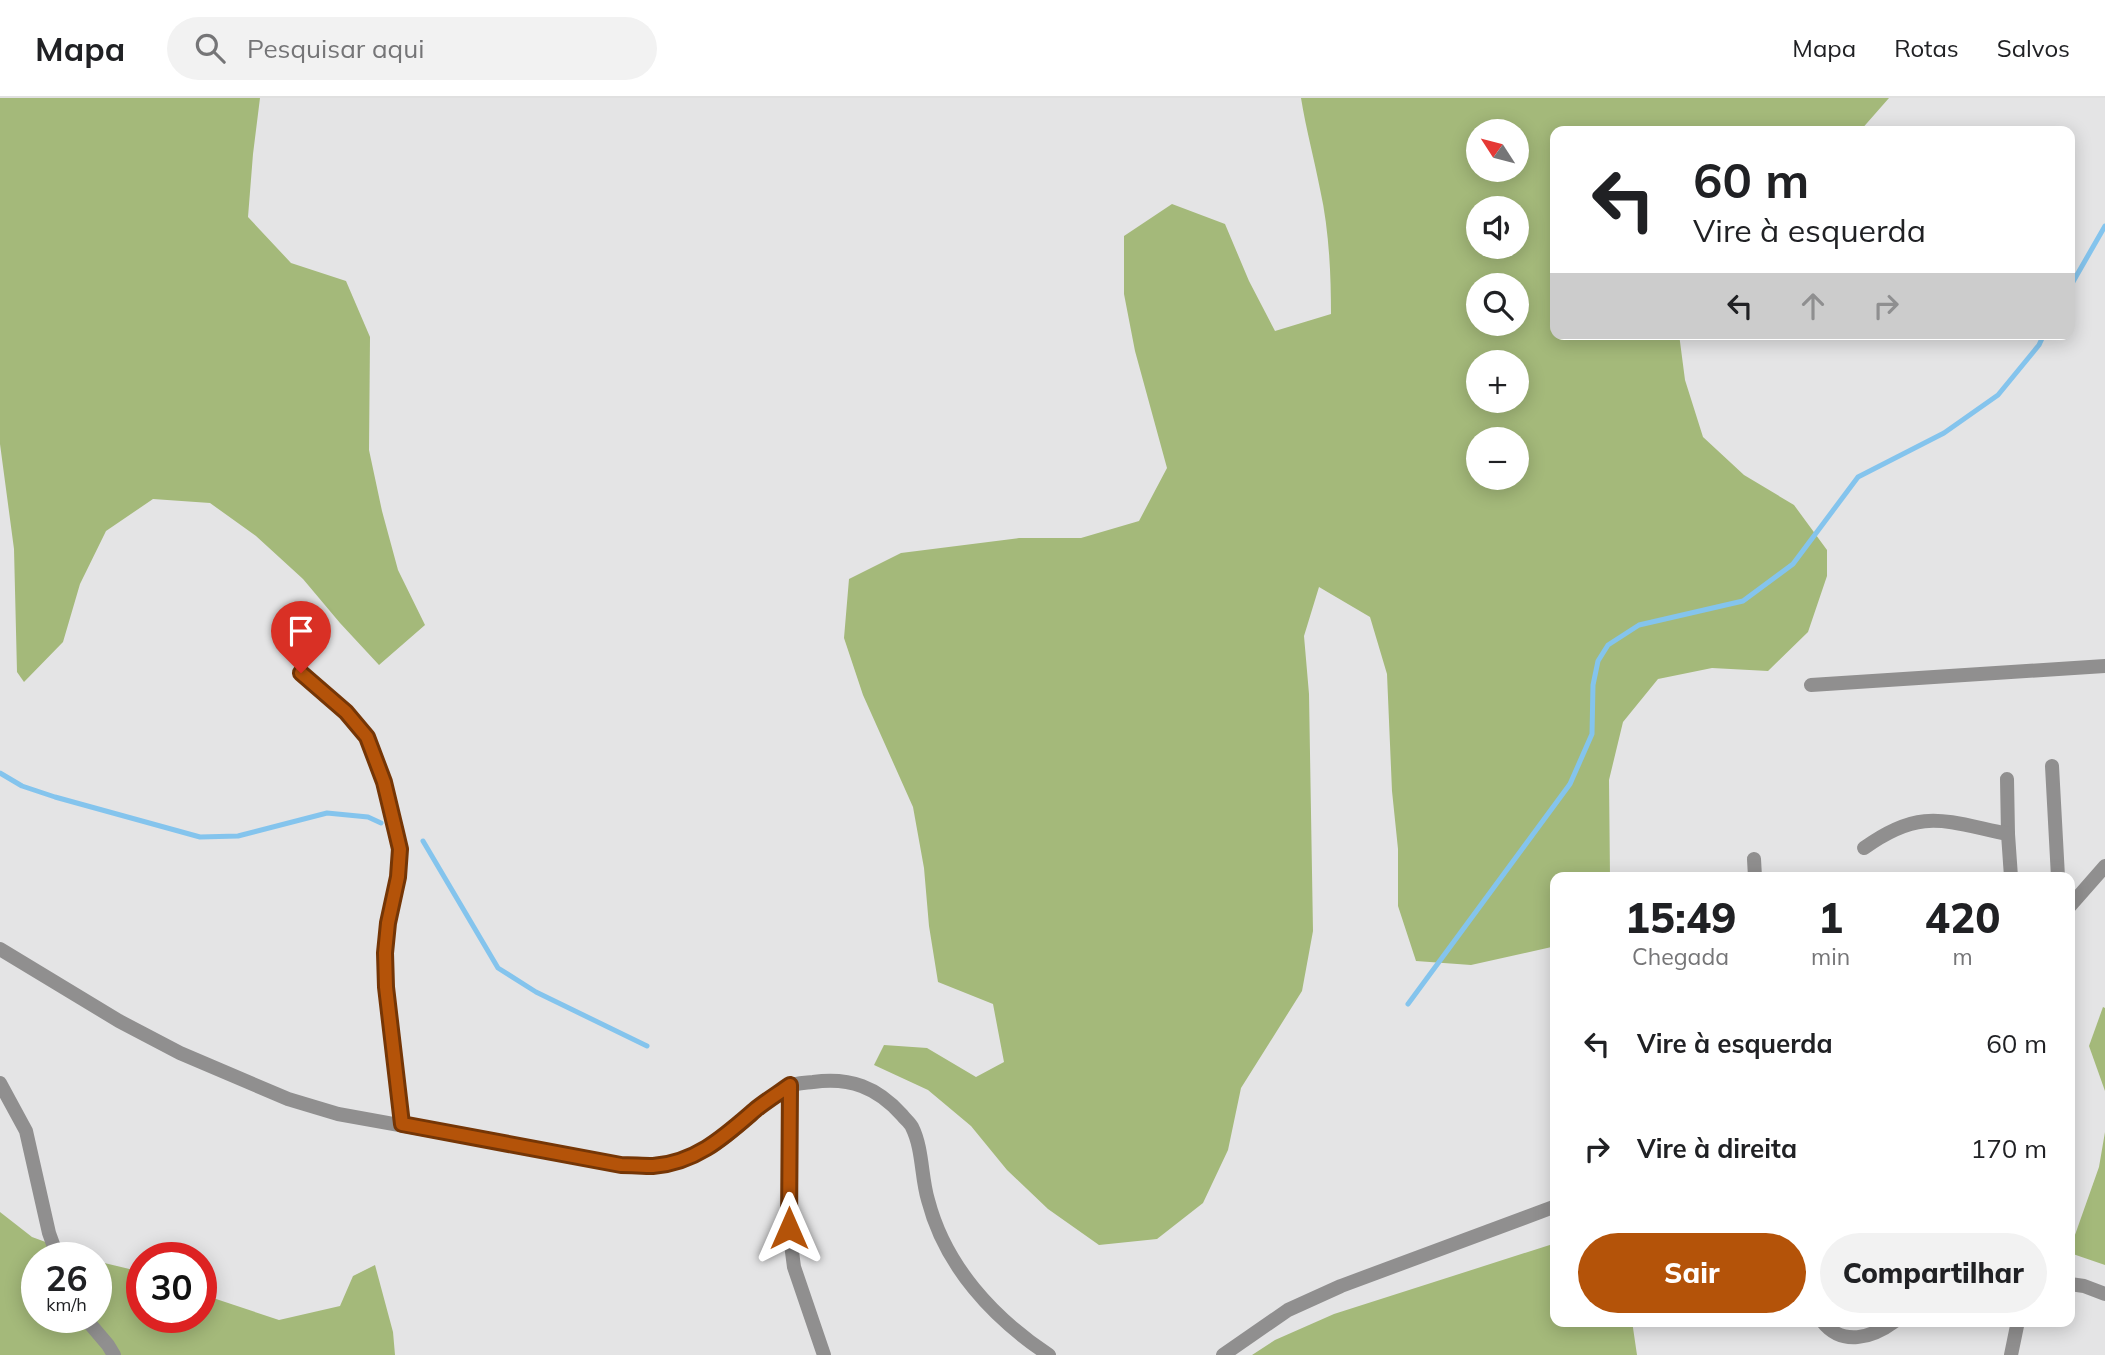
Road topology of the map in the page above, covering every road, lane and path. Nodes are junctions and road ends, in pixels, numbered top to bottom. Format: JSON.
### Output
{"nodes":[{"id":1,"x":2105,"y":666,"type":"edge"},
{"id":2,"x":301,"y":673,"type":"dead end"},
{"id":3,"x":1811,"y":685,"type":"dead end"},
{"id":4,"x":2052,"y":766,"type":"dead end"},
{"id":5,"x":2007,"y":779,"type":"dead end"},
{"id":6,"x":2008,"y":834,"type":"junction"},
{"id":7,"x":1864,"y":848,"type":"dead end"},
{"id":8,"x":1754,"y":859,"type":"dead end"},
{"id":9,"x":2105,"y":866,"type":"edge"},
{"id":10,"x":1755,"y":872,"type":"edge"},
{"id":11,"x":2011,"y":872,"type":"edge"},
{"id":12,"x":2058,"y":872,"type":"edge"},
{"id":13,"x":2075,"y":900,"type":"edge"},
{"id":14,"x":0,"y":949,"type":"edge"},
{"id":15,"x":0,"y":1083,"type":"edge"},
{"id":16,"x":790,"y":1085,"type":"junction"},
{"id":17,"x":402,"y":1124,"type":"junction"},
{"id":18,"x":1550,"y":1208,"type":"edge"},
{"id":19,"x":52,"y":1242,"type":"edge"},
{"id":20,"x":2075,"y":1285,"type":"edge"},
{"id":21,"x":2105,"y":1294,"type":"edge"},
{"id":22,"x":1826,"y":1327,"type":"edge"},
{"id":23,"x":1884,"y":1327,"type":"edge"},
{"id":24,"x":2017,"y":1327,"type":"edge"},
{"id":25,"x":98,"y":1333,"type":"edge"},
{"id":26,"x":114,"y":1355,"type":"edge"},
{"id":27,"x":824,"y":1355,"type":"edge"},
{"id":28,"x":1049,"y":1355,"type":"edge"},
{"id":29,"x":1223,"y":1355,"type":"edge"},
{"id":30,"x":2011,"y":1355,"type":"edge"}],
"edges":[{"from":1,"to":3,"type":"street"},
{"from":2,"to":17,"type":"street"},
{"from":4,"to":12,"type":"street"},
{"from":5,"to":6,"type":"street"},
{"from":6,"to":7,"type":"street"},
{"from":6,"to":11,"type":"street"},
{"from":8,"to":10,"type":"street"},
{"from":9,"to":13,"type":"street"},
{"from":14,"to":17,"type":"street"},
{"from":15,"to":19,"type":"street"},
{"from":16,"to":17,"type":"street"},
{"from":16,"to":27,"type":"street"},
{"from":16,"to":28,"type":"street"},
{"from":18,"to":29,"type":"street"},
{"from":20,"to":21,"type":"street"},
{"from":22,"to":23,"type":"street"},
{"from":24,"to":30,"type":"street"},
{"from":25,"to":26,"type":"street"}]}
